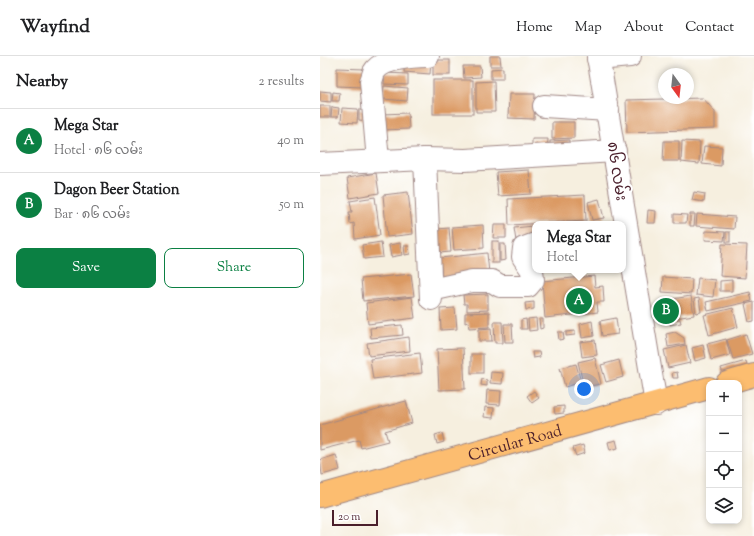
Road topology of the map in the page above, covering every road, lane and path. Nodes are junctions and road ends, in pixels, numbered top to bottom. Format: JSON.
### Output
{"nodes":[{"id":1,"x":428,"y":56,"type":"edge"},
{"id":2,"x":630,"y":56,"type":"edge"},
{"id":3,"x":598,"y":58,"type":"edge"},
{"id":4,"x":544,"y":106,"type":"dead end"},
{"id":5,"x":608,"y":110,"type":"junction"},
{"id":6,"x":615,"y":151,"type":"junction"},
{"id":7,"x":425,"y":159,"type":"junction"},
{"id":8,"x":378,"y":160,"type":"junction"},
{"id":9,"x":320,"y":164,"type":"edge"},
{"id":10,"x":624,"y":221,"type":"edge"},
{"id":11,"x":626,"y":240,"type":"edge"},
{"id":12,"x":532,"y":245,"type":"edge"},
{"id":13,"x":532,"y":270,"type":"edge"},
{"id":14,"x":532,"y":273,"type":"edge"},
{"id":15,"x":754,"y":375,"type":"edge"},
{"id":16,"x":737,"y":380,"type":"edge"},
{"id":17,"x":706,"y":389,"type":"edge"},
{"id":18,"x":656,"y":404,"type":"junction"},
{"id":19,"x":320,"y":496,"type":"edge"}],
"edges":[{"from":1,"to":8,"type":"street"},
{"from":2,"to":3,"type":"street"},
{"from":3,"to":5,"type":"street","name":"၈၆ လမ်း"},
{"from":4,"to":5,"type":"street"},
{"from":5,"to":6,"type":"street","name":"၈၆ လမ်း"},
{"from":6,"to":7,"type":"street"},
{"from":6,"to":10,"type":"street","name":"၈၆ လမ်း"},
{"from":7,"to":8,"type":"street"},
{"from":7,"to":14,"type":"street"},
{"from":8,"to":9,"type":"street"},
{"from":11,"to":18,"type":"street","name":"၈၆ လမ်း"},
{"from":12,"to":13,"type":"street"},
{"from":15,"to":16,"type":"main road"},
{"from":17,"to":18,"type":"main road","name":"Circular Road"},
{"from":18,"to":19,"type":"main road","name":"Circular Road"}]}
